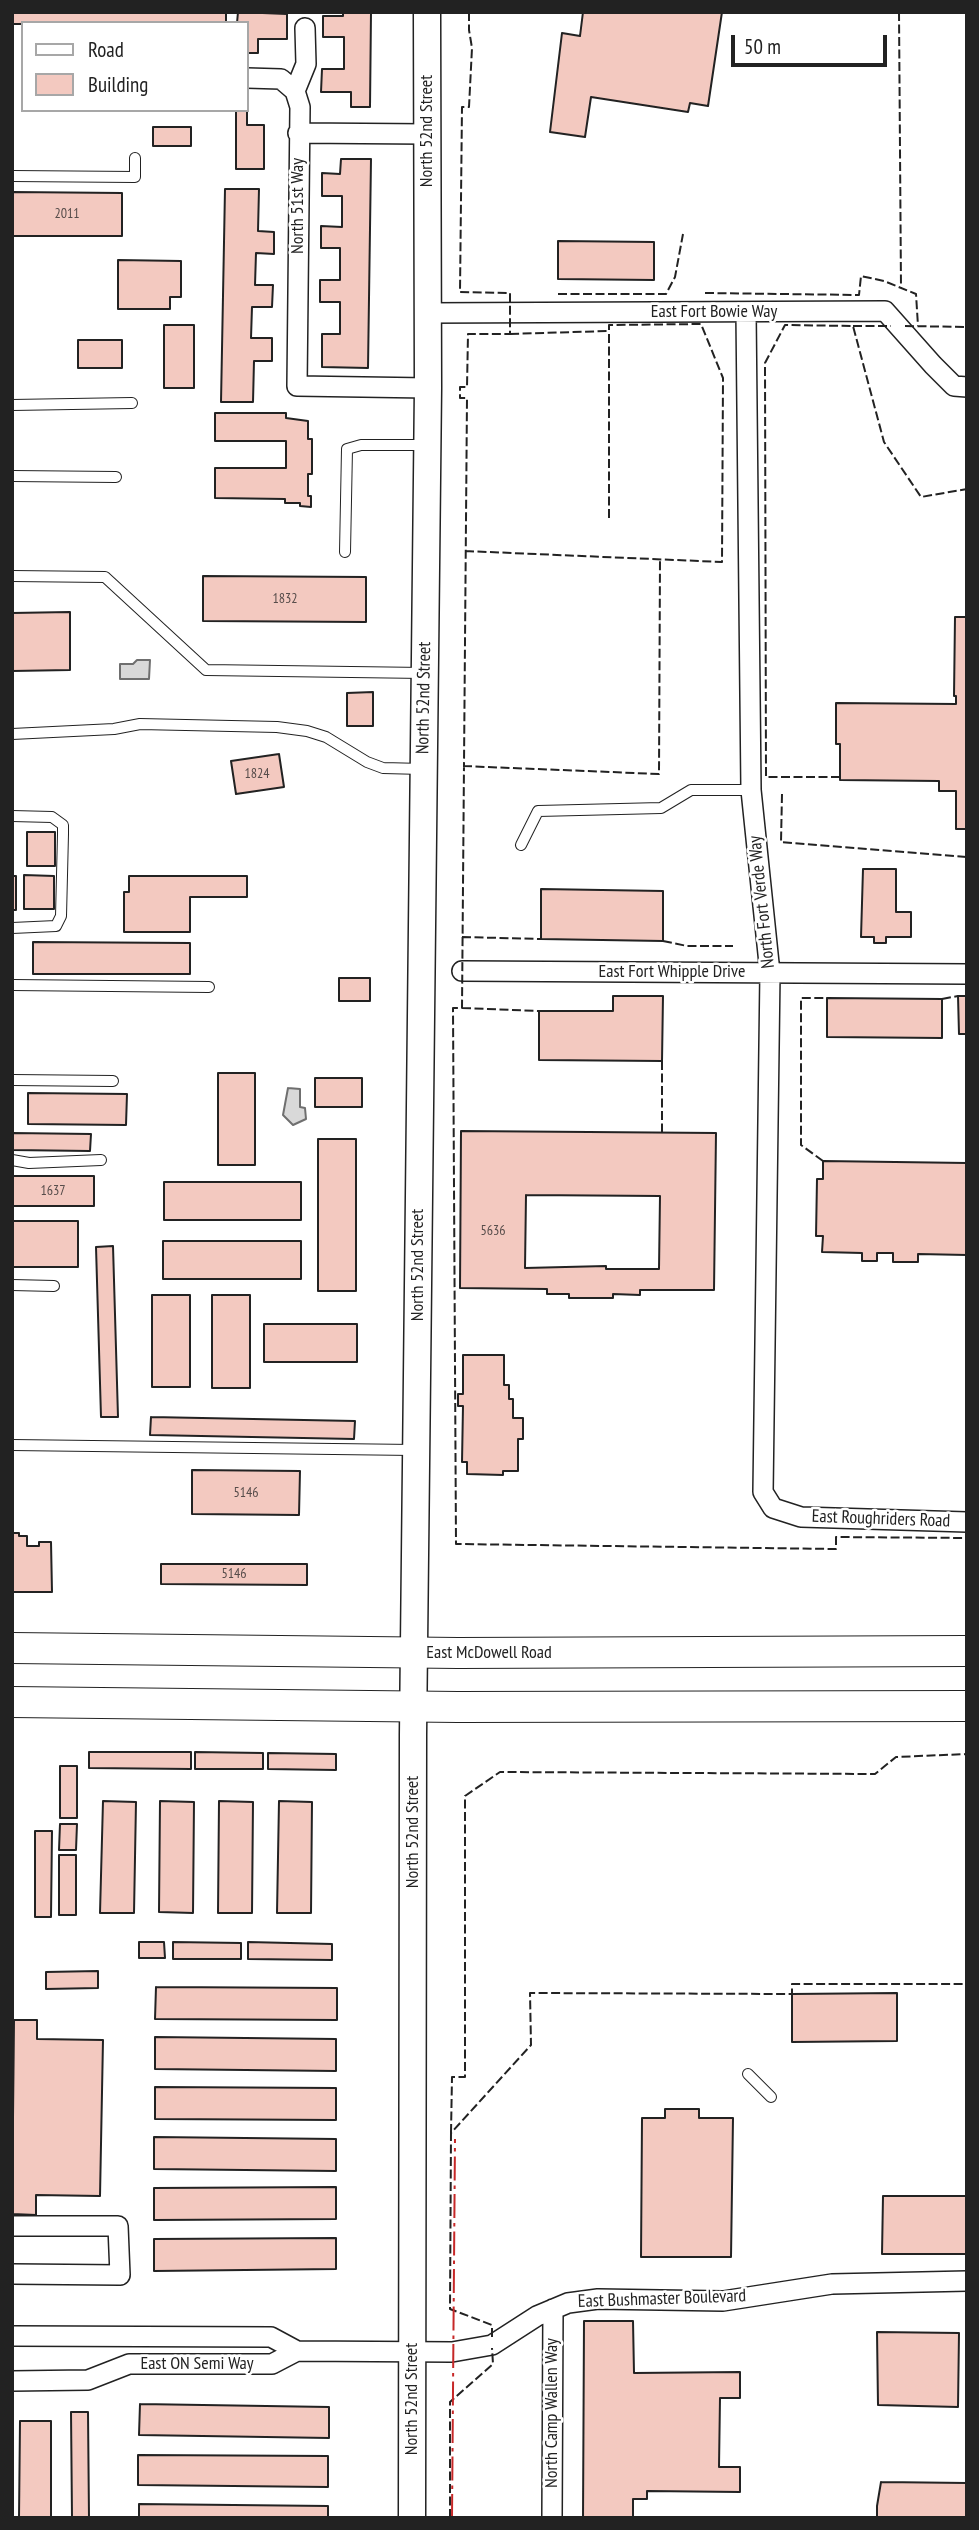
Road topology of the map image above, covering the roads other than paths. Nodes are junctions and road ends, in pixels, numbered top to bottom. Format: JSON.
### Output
{"nodes":[{"id":1,"x":427,"y":12,"type":"edge"},
{"id":2,"x":306,"y":28,"type":"dead end"},
{"id":3,"x":248,"y":78,"type":"edge"},
{"id":4,"x":295,"y":91,"type":"junction"},
{"id":5,"x":298,"y":133,"type":"junction"},
{"id":6,"x":427,"y":134,"type":"junction"},
{"id":7,"x":135,"y":158,"type":"dead end"},
{"id":8,"x":12,"y":176,"type":"edge"},
{"id":9,"x":746,"y":312,"type":"junction"},
{"id":10,"x":428,"y":313,"type":"junction"},
{"id":11,"x":967,"y":387,"type":"edge"},
{"id":12,"x":428,"y":388,"type":"junction"},
{"id":13,"x":132,"y":403,"type":"dead end"},
{"id":14,"x":12,"y":405,"type":"edge"},
{"id":15,"x":427,"y":445,"type":"junction"},
{"id":16,"x":12,"y":476,"type":"edge"},
{"id":17,"x":116,"y":477,"type":"dead end"},
{"id":18,"x":345,"y":552,"type":"dead end"},
{"id":19,"x":12,"y":576,"type":"edge"},
{"id":20,"x":425,"y":673,"type":"junction"},
{"id":21,"x":12,"y":734,"type":"edge"},
{"id":22,"x":423,"y":769,"type":"junction"},
{"id":23,"x":751,"y":790,"type":"junction"},
{"id":24,"x":12,"y":816,"type":"edge"},
{"id":25,"x":521,"y":845,"type":"dead end"},
{"id":26,"x":12,"y":928,"type":"edge"},
{"id":27,"x":462,"y":971,"type":"dead end"},
{"id":28,"x":770,"y":973,"type":"junction"},
{"id":29,"x":967,"y":974,"type":"edge"},
{"id":30,"x":12,"y":985,"type":"edge"},
{"id":31,"x":209,"y":987,"type":"dead end"},
{"id":32,"x":12,"y":1080,"type":"edge"},
{"id":33,"x":113,"y":1081,"type":"dead end"},
{"id":34,"x":12,"y":1160,"type":"edge"},
{"id":35,"x":101,"y":1160,"type":"dead end"},
{"id":36,"x":12,"y":1285,"type":"edge"},
{"id":37,"x":54,"y":1286,"type":"dead end"},
{"id":38,"x":12,"y":1445,"type":"edge"},
{"id":39,"x":416,"y":1450,"type":"junction"},
{"id":40,"x":763,"y":1492,"type":"joint"},
{"id":41,"x":967,"y":1521,"type":"edge"},
{"id":42,"x":12,"y":1648,"type":"edge"},
{"id":43,"x":967,"y":1651,"type":"edge"},
{"id":44,"x":414,"y":1653,"type":"junction"},
{"id":45,"x":12,"y":1702,"type":"edge"},
{"id":46,"x":413,"y":1706,"type":"junction"},
{"id":47,"x":967,"y":1706,"type":"edge"},
{"id":48,"x":748,"y":2074,"type":"dead end"},
{"id":49,"x":771,"y":2097,"type":"dead end"},
{"id":50,"x":12,"y":2226,"type":"edge"},
{"id":51,"x":12,"y":2274,"type":"edge"},
{"id":52,"x":967,"y":2281,"type":"edge"},
{"id":53,"x":553,"y":2309,"type":"junction"},
{"id":54,"x":12,"y":2336,"type":"edge"},
{"id":55,"x":296,"y":2351,"type":"junction"},
{"id":56,"x":412,"y":2352,"type":"junction"},
{"id":57,"x":452,"y":2352,"type":"joint"},
{"id":58,"x":12,"y":2381,"type":"edge"},
{"id":59,"x":412,"y":2518,"type":"edge"},
{"id":60,"x":552,"y":2518,"type":"edge"}],
"edges":[{"from":1,"to":6,"type":"main road","name":"North 52nd Street"},
{"from":2,"to":4,"type":"street","name":"North 51st Way"},
{"from":3,"to":4,"type":"street"},
{"from":4,"to":5,"type":"street","name":"North 51st Way"},
{"from":5,"to":6,"type":"street"},
{"from":5,"to":12,"type":"street","name":"North 51st Way"},
{"from":6,"to":10,"type":"main road","name":"North 52nd Street"},
{"from":7,"to":8,"type":"lane"},
{"from":9,"to":10,"type":"street","name":"East Fort Bowie Way"},
{"from":9,"to":11,"type":"street","name":"East Fort Bowie Way"},
{"from":9,"to":23,"type":"street","name":"North Fort Verde Way"},
{"from":10,"to":12,"type":"main road","name":"North 52nd Street"},
{"from":12,"to":15,"type":"main road","name":"North 52nd Street"},
{"from":13,"to":14,"type":"lane"},
{"from":15,"to":18,"type":"lane"},
{"from":15,"to":20,"type":"main road","name":"North 52nd Street"},
{"from":16,"to":17,"type":"lane"},
{"from":19,"to":20,"type":"lane"},
{"from":20,"to":22,"type":"main road","name":"North 52nd Street"},
{"from":21,"to":22,"type":"lane"},
{"from":22,"to":39,"type":"main road","name":"North 52nd Street"},
{"from":23,"to":25,"type":"lane"},
{"from":23,"to":28,"type":"street","name":"North Fort Verde Way"},
{"from":24,"to":26,"type":"lane"},
{"from":27,"to":28,"type":"street","name":"East Fort Whipple Drive"},
{"from":28,"to":29,"type":"street","name":"East Fort Whipple Drive"},
{"from":28,"to":40,"type":"street","name":"North Fort Verde Way"},
{"from":30,"to":31,"type":"lane"},
{"from":32,"to":33,"type":"lane"},
{"from":34,"to":35,"type":"lane"},
{"from":36,"to":37,"type":"lane"},
{"from":38,"to":39,"type":"lane"},
{"from":39,"to":44,"type":"main road","name":"North 52nd Street"},
{"from":40,"to":41,"type":"street","name":"East Roughriders Road"},
{"from":42,"to":44,"type":"main road","name":"East McDowell Road"},
{"from":43,"to":44,"type":"main road","name":"East McDowell Road"},
{"from":44,"to":46,"type":"main road","name":"North 52nd Street"},
{"from":45,"to":46,"type":"main road"},
{"from":46,"to":47,"type":"main road"},
{"from":46,"to":56,"type":"main road","name":"North 52nd Street"},
{"from":48,"to":49,"type":"lane"},
{"from":50,"to":51,"type":"street"},
{"from":52,"to":53,"type":"street","name":"East Bushmaster Boulevard"},
{"from":53,"to":57,"type":"street","name":"East Bushmaster Boulevard"},
{"from":53,"to":60,"type":"street","name":"North Camp Wallen Way"},
{"from":54,"to":55,"type":"street","name":"East ON Semi Way"},
{"from":55,"to":56,"type":"street","name":"East ON Semi Way"},
{"from":55,"to":58,"type":"street","name":"East ON Semi Way"},
{"from":56,"to":57,"type":"street","name":"East ON Semi Way"},
{"from":56,"to":59,"type":"main road","name":"North 52nd Street"}]}
